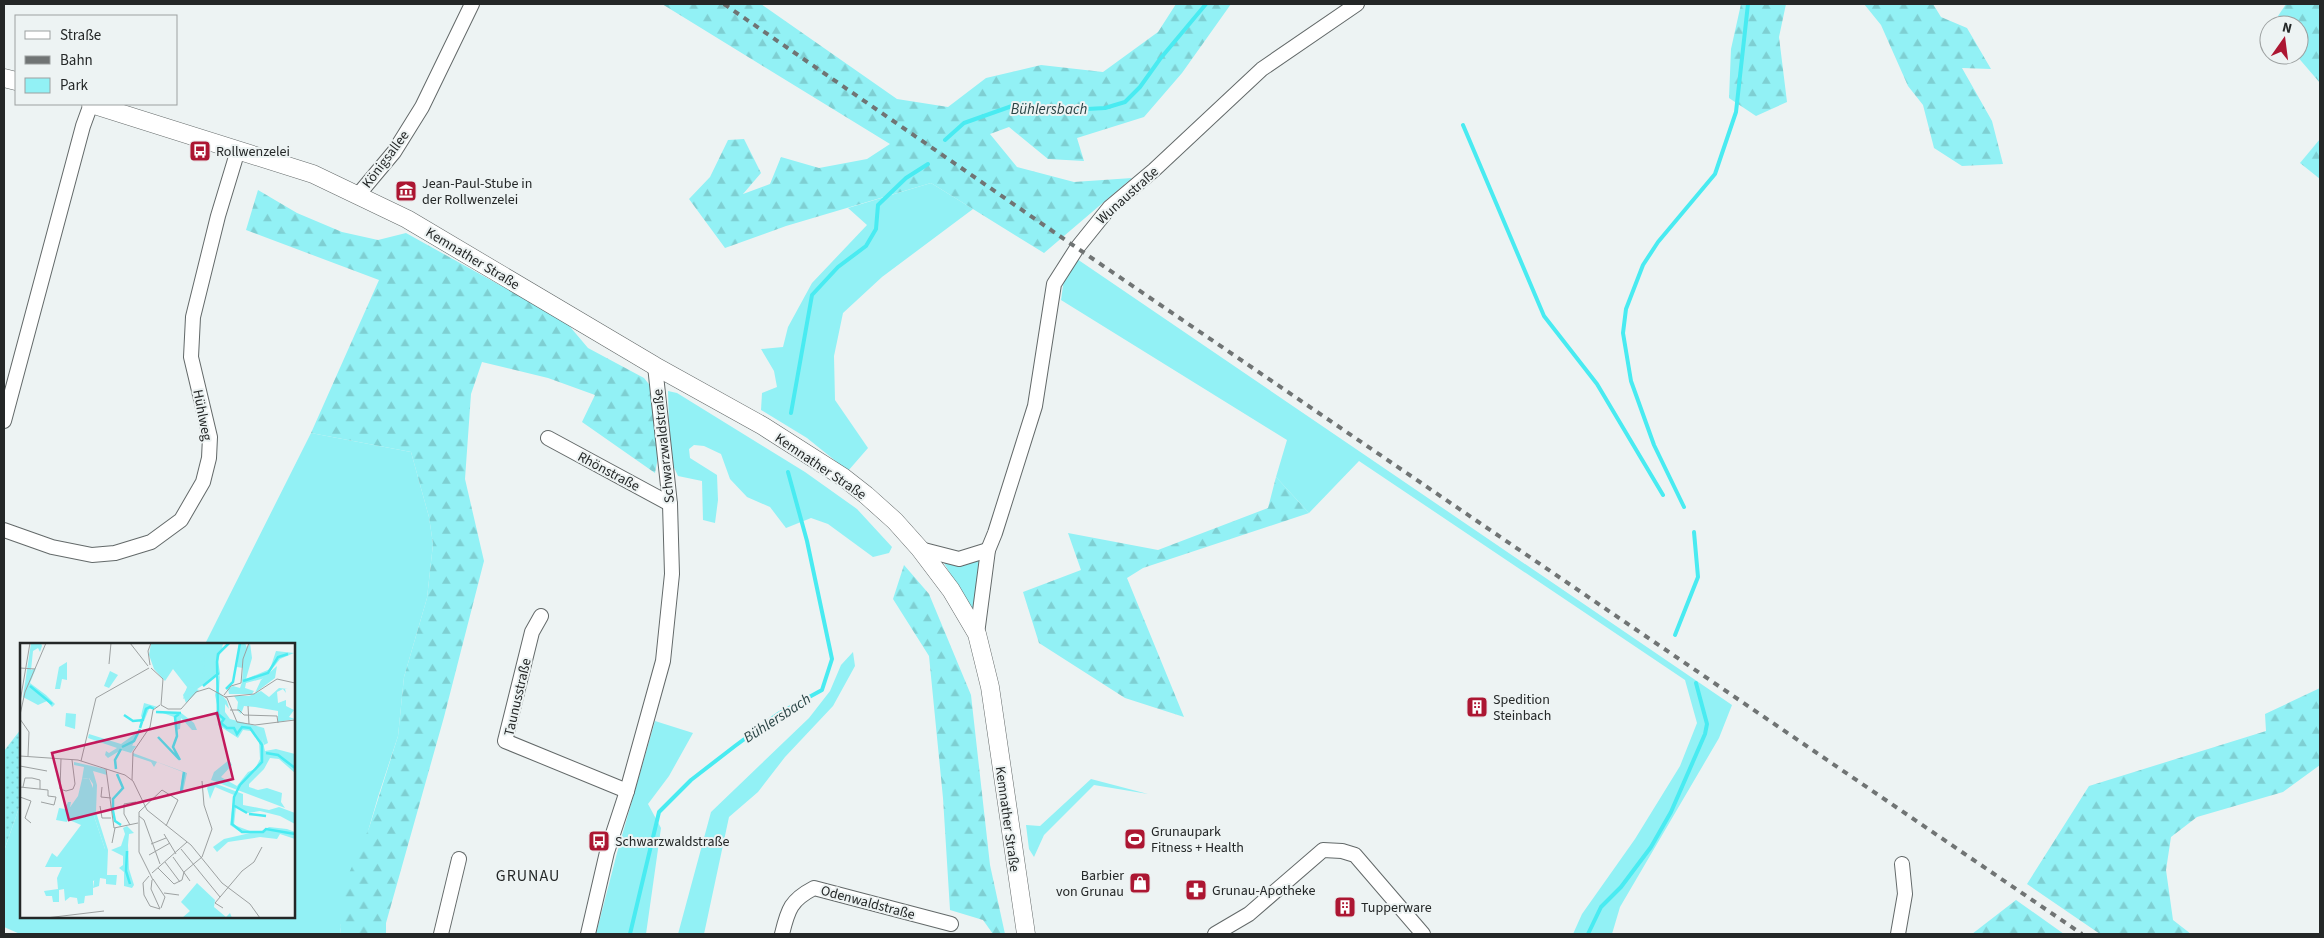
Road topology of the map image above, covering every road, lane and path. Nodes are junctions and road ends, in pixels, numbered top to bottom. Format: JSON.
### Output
{"nodes":[{"id":1,"x":472,"y":4,"type":"edge"},
{"id":2,"x":1357,"y":4,"type":"edge"},
{"id":3,"x":91,"y":105,"type":"edge"},
{"id":4,"x":94,"y":105,"type":"edge"},
{"id":5,"x":238,"y":150,"type":"junction"},
{"id":6,"x":358,"y":195,"type":"junction"},
{"id":7,"x":655,"y":366,"type":"junction"},
{"id":8,"x":4,"y":421,"type":"edge"},
{"id":9,"x":548,"y":438,"type":"dead end"},
{"id":10,"x":670,"y":504,"type":"junction"},
{"id":11,"x":4,"y":530,"type":"edge"},
{"id":12,"x":920,"y":550,"type":"junction"},
{"id":13,"x":988,"y":550,"type":"junction"},
{"id":14,"x":541,"y":616,"type":"dead end"},
{"id":15,"x":977,"y":634,"type":"junction"},
{"id":16,"x":627,"y":792,"type":"junction"},
{"id":17,"x":460,"y":859,"type":"dead end"},
{"id":18,"x":1902,"y":864,"type":"dead end"},
{"id":19,"x":950,"y":924,"type":"dead end"},
{"id":20,"x":442,"y":934,"type":"edge"},
{"id":21,"x":588,"y":934,"type":"edge"},
{"id":22,"x":782,"y":934,"type":"edge"},
{"id":23,"x":1025,"y":934,"type":"edge"},
{"id":24,"x":1215,"y":934,"type":"edge"},
{"id":25,"x":1423,"y":934,"type":"edge"},
{"id":26,"x":1898,"y":934,"type":"edge"}],
"edges":[{"from":1,"to":6,"type":"street","name":"Königsallee"},
{"from":2,"to":13,"type":"street","name":"Wunaustraße"},
{"from":3,"to":8,"type":"street"},
{"from":4,"to":5,"type":"main road","name":"Königsallee"},
{"from":5,"to":6,"type":"main road","name":"Königsallee"},
{"from":5,"to":11,"type":"street","name":"Hühlweg"},
{"from":6,"to":7,"type":"main road","name":"Kemnather Straße"},
{"from":7,"to":10,"type":"street","name":"Schwarzwaldstraße"},
{"from":7,"to":12,"type":"main road","name":"Kemnather Straße"},
{"from":9,"to":10,"type":"street","name":"Rhönstraße"},
{"from":10,"to":16,"type":"street","name":"Schwarzwaldstraße"},
{"from":12,"to":13,"type":"street"},
{"from":12,"to":15,"type":"main road","name":"Kemnather Straße"},
{"from":13,"to":15,"type":"street","name":"Wunaustraße"},
{"from":14,"to":16,"type":"street","name":"Taunusstraße"},
{"from":15,"to":23,"type":"main road","name":"Kemnather Straße"},
{"from":16,"to":21,"type":"street","name":"Schwarzwaldstraße"},
{"from":17,"to":20,"type":"street"},
{"from":18,"to":26,"type":"street"},
{"from":19,"to":22,"type":"street","name":"Odenwaldstraße"},
{"from":24,"to":25,"type":"street"}]}
